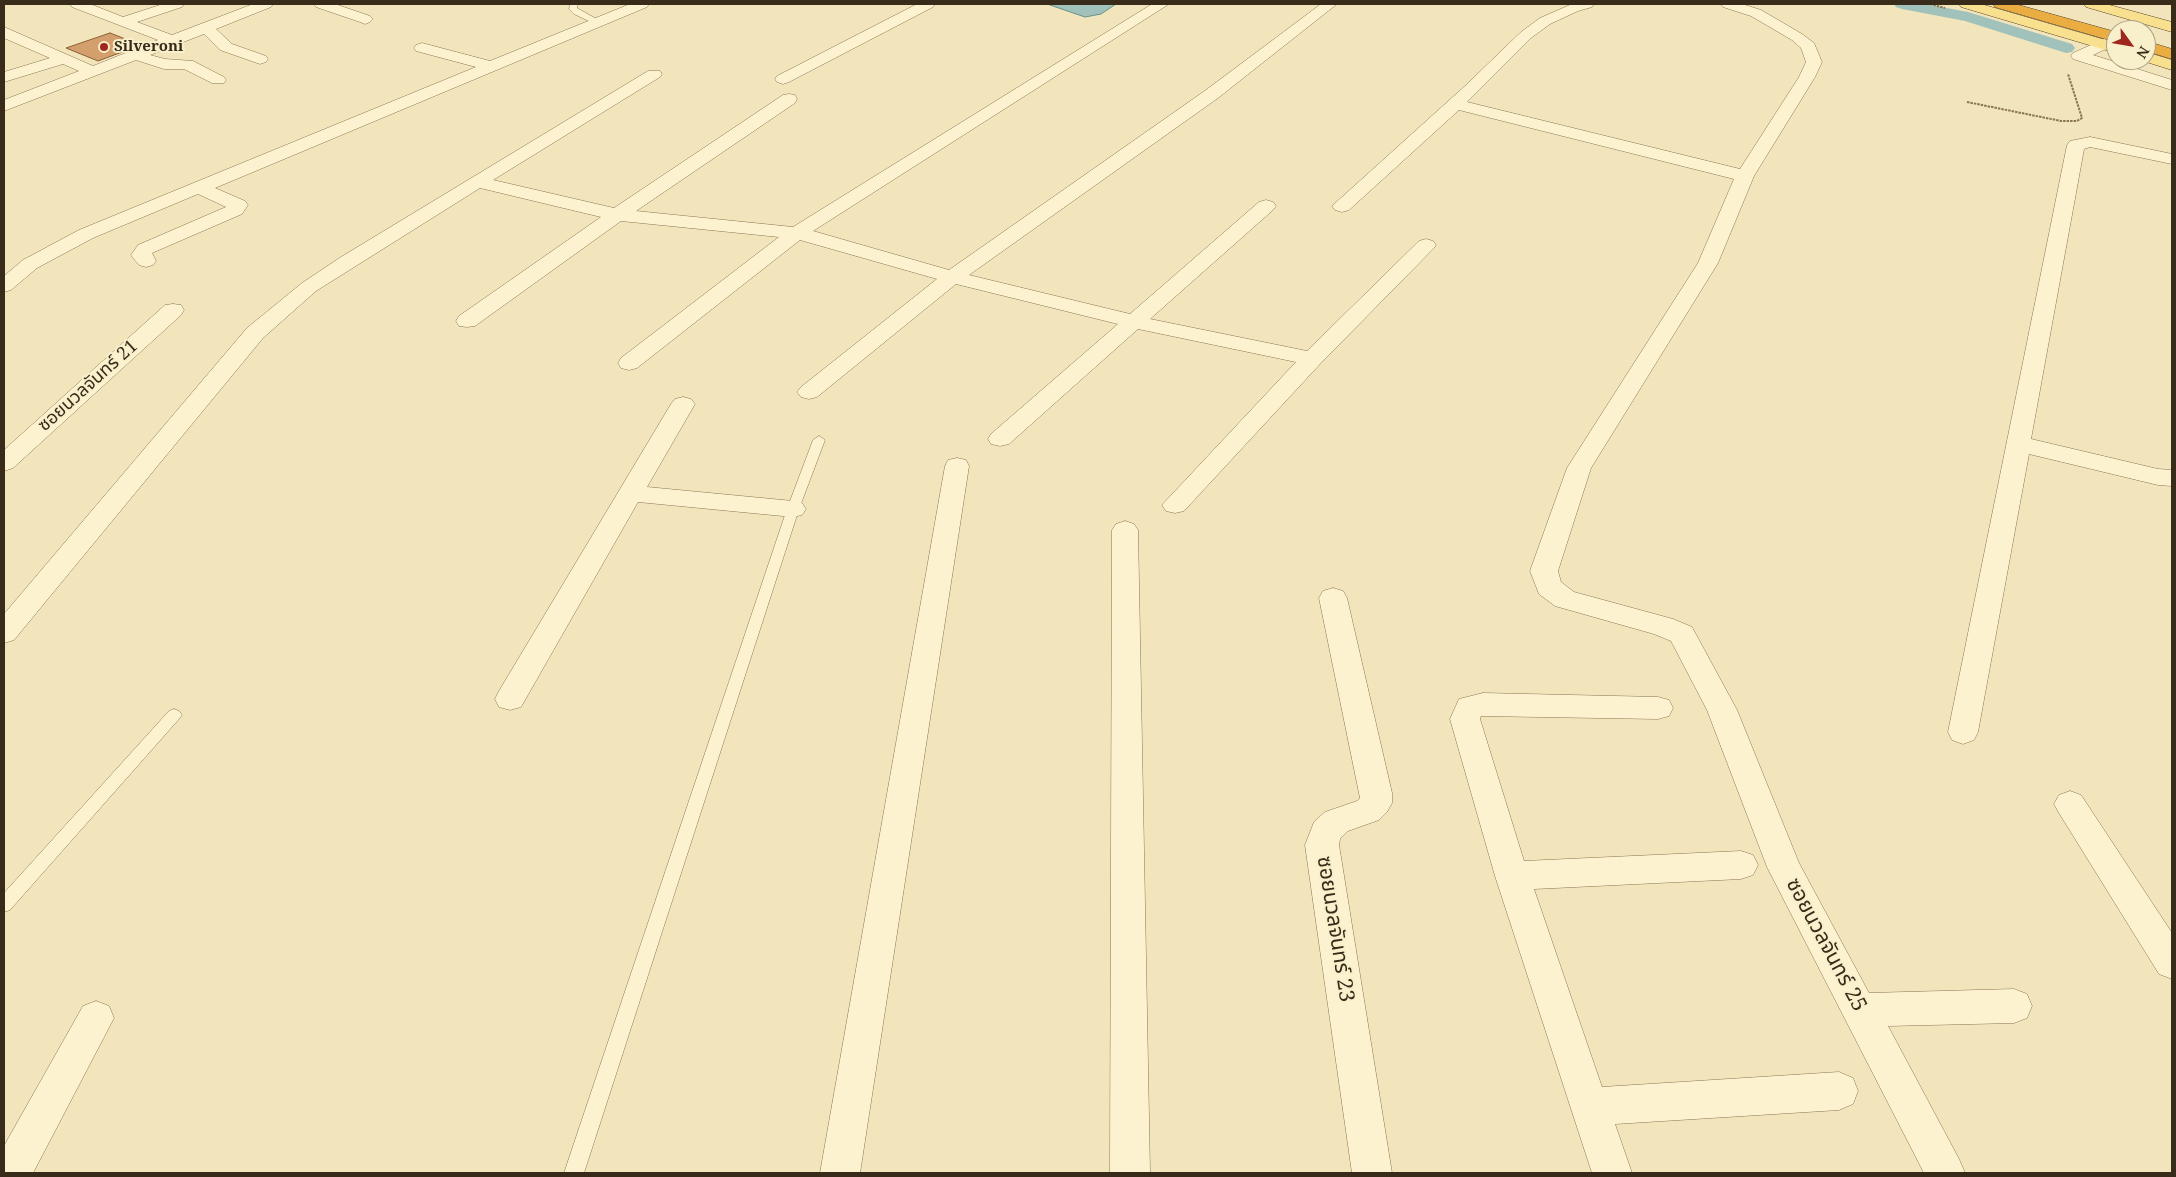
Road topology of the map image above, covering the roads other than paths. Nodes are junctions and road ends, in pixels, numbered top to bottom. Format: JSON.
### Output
{"nodes":[{"id":1,"x":177,"y":4,"type":"edge"},
{"id":2,"x":266,"y":4,"type":"edge"},
{"id":3,"x":321,"y":4,"type":"edge"},
{"id":4,"x":574,"y":4,"type":"edge"},
{"id":5,"x":642,"y":4,"type":"edge"},
{"id":6,"x":928,"y":4,"type":"edge"},
{"id":7,"x":1162,"y":4,"type":"edge"},
{"id":8,"x":1330,"y":4,"type":"edge"},
{"id":9,"x":1587,"y":4,"type":"edge"},
{"id":10,"x":1728,"y":4,"type":"edge"},
{"id":11,"x":1966,"y":4,"type":"edge"},
{"id":12,"x":2000,"y":4,"type":"edge"},
{"id":13,"x":2042,"y":4,"type":"edge"},
{"id":14,"x":2091,"y":4,"type":"edge"},
{"id":15,"x":84,"y":5,"type":"edge"},
{"id":16,"x":365,"y":19,"type":"dead end"},
{"id":17,"x":122,"y":22,"type":"junction"},
{"id":18,"x":598,"y":22,"type":"junction"},
{"id":19,"x":2106,"y":23,"type":"edge"},
{"id":20,"x":206,"y":27,"type":"junction"},
{"id":21,"x":2172,"y":27,"type":"edge"},
{"id":22,"x":6,"y":35,"type":"edge"},
{"id":23,"x":2156,"y":37,"type":"edge"},
{"id":24,"x":171,"y":40,"type":"junction"},
{"id":25,"x":2106,"y":41,"type":"edge"},
{"id":26,"x":2106,"y":41,"type":"edge"},
{"id":27,"x":2172,"y":42,"type":"edge"},
{"id":28,"x":2106,"y":45,"type":"edge"},
{"id":29,"x":422,"y":48,"type":"dead end"},
{"id":30,"x":2156,"y":49,"type":"edge"},
{"id":31,"x":135,"y":54,"type":"junction"},
{"id":32,"x":2172,"y":54,"type":"edge"},
{"id":33,"x":63,"y":59,"type":"junction"},
{"id":34,"x":260,"y":59,"type":"dead end"},
{"id":35,"x":2156,"y":60,"type":"edge"},
{"id":36,"x":2106,"y":64,"type":"edge"},
{"id":37,"x":2172,"y":65,"type":"edge"},
{"id":38,"x":491,"y":66,"type":"junction"},
{"id":39,"x":2124,"y":70,"type":"edge"},
{"id":40,"x":92,"y":71,"type":"junction"},
{"id":41,"x":654,"y":74,"type":"dead end"},
{"id":42,"x":4,"y":77,"type":"edge"},
{"id":43,"x":783,"y":79,"type":"dead end"},
{"id":44,"x":218,"y":80,"type":"dead end"},
{"id":45,"x":2172,"y":85,"type":"edge"},
{"id":46,"x":789,"y":99,"type":"dead end"},
{"id":47,"x":1454,"y":104,"type":"junction"},
{"id":48,"x":4,"y":106,"type":"edge"},
{"id":49,"x":2172,"y":159,"type":"edge"},
{"id":50,"x":1745,"y":176,"type":"junction"},
{"id":51,"x":477,"y":182,"type":"junction"},
{"id":52,"x":200,"y":188,"type":"junction"},
{"id":53,"x":1266,"y":206,"type":"dead end"},
{"id":54,"x":1342,"y":206,"type":"dead end"},
{"id":55,"x":617,"y":215,"type":"junction"},
{"id":56,"x":797,"y":233,"type":"junction"},
{"id":57,"x":1426,"y":245,"type":"dead end"},
{"id":58,"x":146,"y":261,"type":"dead end"},
{"id":59,"x":952,"y":277,"type":"junction"},
{"id":60,"x":4,"y":286,"type":"edge"},
{"id":61,"x":173,"y":310,"type":"dead end"},
{"id":62,"x":467,"y":322,"type":"dead end"},
{"id":63,"x":1135,"y":322,"type":"junction"},
{"id":64,"x":1312,"y":359,"type":"junction"},
{"id":65,"x":630,"y":363,"type":"dead end"},
{"id":66,"x":809,"y":392,"type":"dead end"},
{"id":67,"x":683,"y":404,"type":"dead end"},
{"id":68,"x":1000,"y":439,"type":"dead end"},
{"id":69,"x":820,"y":440,"type":"dead end"},
{"id":70,"x":2020,"y":444,"type":"junction"},
{"id":71,"x":4,"y":463,"type":"edge"},
{"id":72,"x":957,"y":466,"type":"dead end"},
{"id":73,"x":2172,"y":478,"type":"edge"},
{"id":74,"x":630,"y":493,"type":"junction"},
{"id":75,"x":1175,"y":505,"type":"dead end"},
{"id":76,"x":793,"y":509,"type":"junction"},
{"id":77,"x":1125,"y":530,"type":"dead end"},
{"id":78,"x":1333,"y":598,"type":"dead end"},
{"id":79,"x":4,"y":633,"type":"edge"},
{"id":80,"x":510,"y":699,"type":"dead end"},
{"id":81,"x":1658,"y":708,"type":"dead end"},
{"id":82,"x":174,"y":715,"type":"dead end"},
{"id":83,"x":1964,"y":732,"type":"dead end"},
{"id":84,"x":2070,"y":804,"type":"dead end"},
{"id":85,"x":1741,"y":865,"type":"dead end"},
{"id":86,"x":1512,"y":876,"type":"junction"},
{"id":87,"x":4,"y":905,"type":"edge"},
{"id":88,"x":2172,"y":964,"type":"edge"},
{"id":89,"x":2014,"y":1006,"type":"dead end"},
{"id":90,"x":1860,"y":1010,"type":"junction"},
{"id":91,"x":96,"y":1018,"type":"dead end"},
{"id":92,"x":1839,"y":1091,"type":"dead end"},
{"id":93,"x":1591,"y":1107,"type":"junction"},
{"id":94,"x":11,"y":1173,"type":"edge"},
{"id":95,"x":574,"y":1173,"type":"edge"},
{"id":96,"x":840,"y":1173,"type":"edge"},
{"id":97,"x":1130,"y":1173,"type":"edge"},
{"id":98,"x":1372,"y":1173,"type":"edge"},
{"id":99,"x":1612,"y":1173,"type":"edge"},
{"id":100,"x":1945,"y":1173,"type":"edge"}],
"edges":[{"from":1,"to":17,"type":"street"},
{"from":2,"to":20,"type":"street"},
{"from":3,"to":16,"type":"street"},
{"from":4,"to":18,"type":"lane"},
{"from":5,"to":18,"type":"street"},
{"from":6,"to":43,"type":"street"},
{"from":7,"to":56,"type":"street"},
{"from":8,"to":59,"type":"street"},
{"from":9,"to":47,"type":"street"},
{"from":10,"to":50,"type":"street","name":"ซอยนวลจันทร์ 25"},
{"from":11,"to":25,"type":"main road"},
{"from":12,"to":26,"type":"highway"},
{"from":13,"to":19,"type":"highway"},
{"from":14,"to":21,"type":"main road"},
{"from":15,"to":17,"type":"street"},
{"from":17,"to":24,"type":"street"},
{"from":18,"to":38,"type":"street"},
{"from":20,"to":24,"type":"street"},
{"from":20,"to":34,"type":"street"},
{"from":22,"to":33,"type":"street"},
{"from":23,"to":27,"type":"highway"},
{"from":24,"to":31,"type":"street"},
{"from":28,"to":36,"type":"street"},
{"from":29,"to":38,"type":"street"},
{"from":30,"to":32,"type":"highway"},
{"from":31,"to":40,"type":"street"},
{"from":31,"to":44,"type":"street"},
{"from":33,"to":40,"type":"street"},
{"from":33,"to":42,"type":"street"},
{"from":35,"to":37,"type":"main road"},
{"from":38,"to":52,"type":"street"},
{"from":39,"to":45,"type":"street"},
{"from":40,"to":48,"type":"street"},
{"from":41,"to":51,"type":"street"},
{"from":46,"to":55,"type":"street"},
{"from":47,"to":50,"type":"street"},
{"from":47,"to":54,"type":"street"},
{"from":49,"to":70,"type":"street"},
{"from":50,"to":90,"type":"street","name":"ซอยนวลจันทร์ 25"},
{"from":51,"to":55,"type":"street"},
{"from":51,"to":79,"type":"street"},
{"from":52,"to":58,"type":"street"},
{"from":52,"to":60,"type":"street"},
{"from":53,"to":63,"type":"street"},
{"from":55,"to":56,"type":"street"},
{"from":55,"to":62,"type":"street"},
{"from":56,"to":59,"type":"street"},
{"from":56,"to":65,"type":"street"},
{"from":57,"to":64,"type":"street"},
{"from":59,"to":63,"type":"street"},
{"from":59,"to":66,"type":"street"},
{"from":61,"to":71,"type":"street","name":"ซอยนวลจันทร์ 21"},
{"from":63,"to":64,"type":"street"},
{"from":63,"to":68,"type":"street"},
{"from":64,"to":75,"type":"street"},
{"from":67,"to":74,"type":"street"},
{"from":69,"to":76,"type":"lane"},
{"from":70,"to":73,"type":"street"},
{"from":70,"to":83,"type":"street"},
{"from":72,"to":96,"type":"street"},
{"from":74,"to":76,"type":"street"},
{"from":74,"to":80,"type":"street"},
{"from":76,"to":95,"type":"lane"},
{"from":77,"to":97,"type":"street"},
{"from":78,"to":98,"type":"street","name":"ซอยนวลจันทร์ 23"},
{"from":81,"to":86,"type":"street"},
{"from":82,"to":87,"type":"lane"},
{"from":84,"to":88,"type":"street"},
{"from":85,"to":86,"type":"street"},
{"from":86,"to":93,"type":"street"},
{"from":89,"to":90,"type":"street"},
{"from":90,"to":100,"type":"street","name":"ซอยนวลจันทร์ 25"},
{"from":91,"to":94,"type":"street"},
{"from":92,"to":93,"type":"street"},
{"from":93,"to":99,"type":"street"}]}
